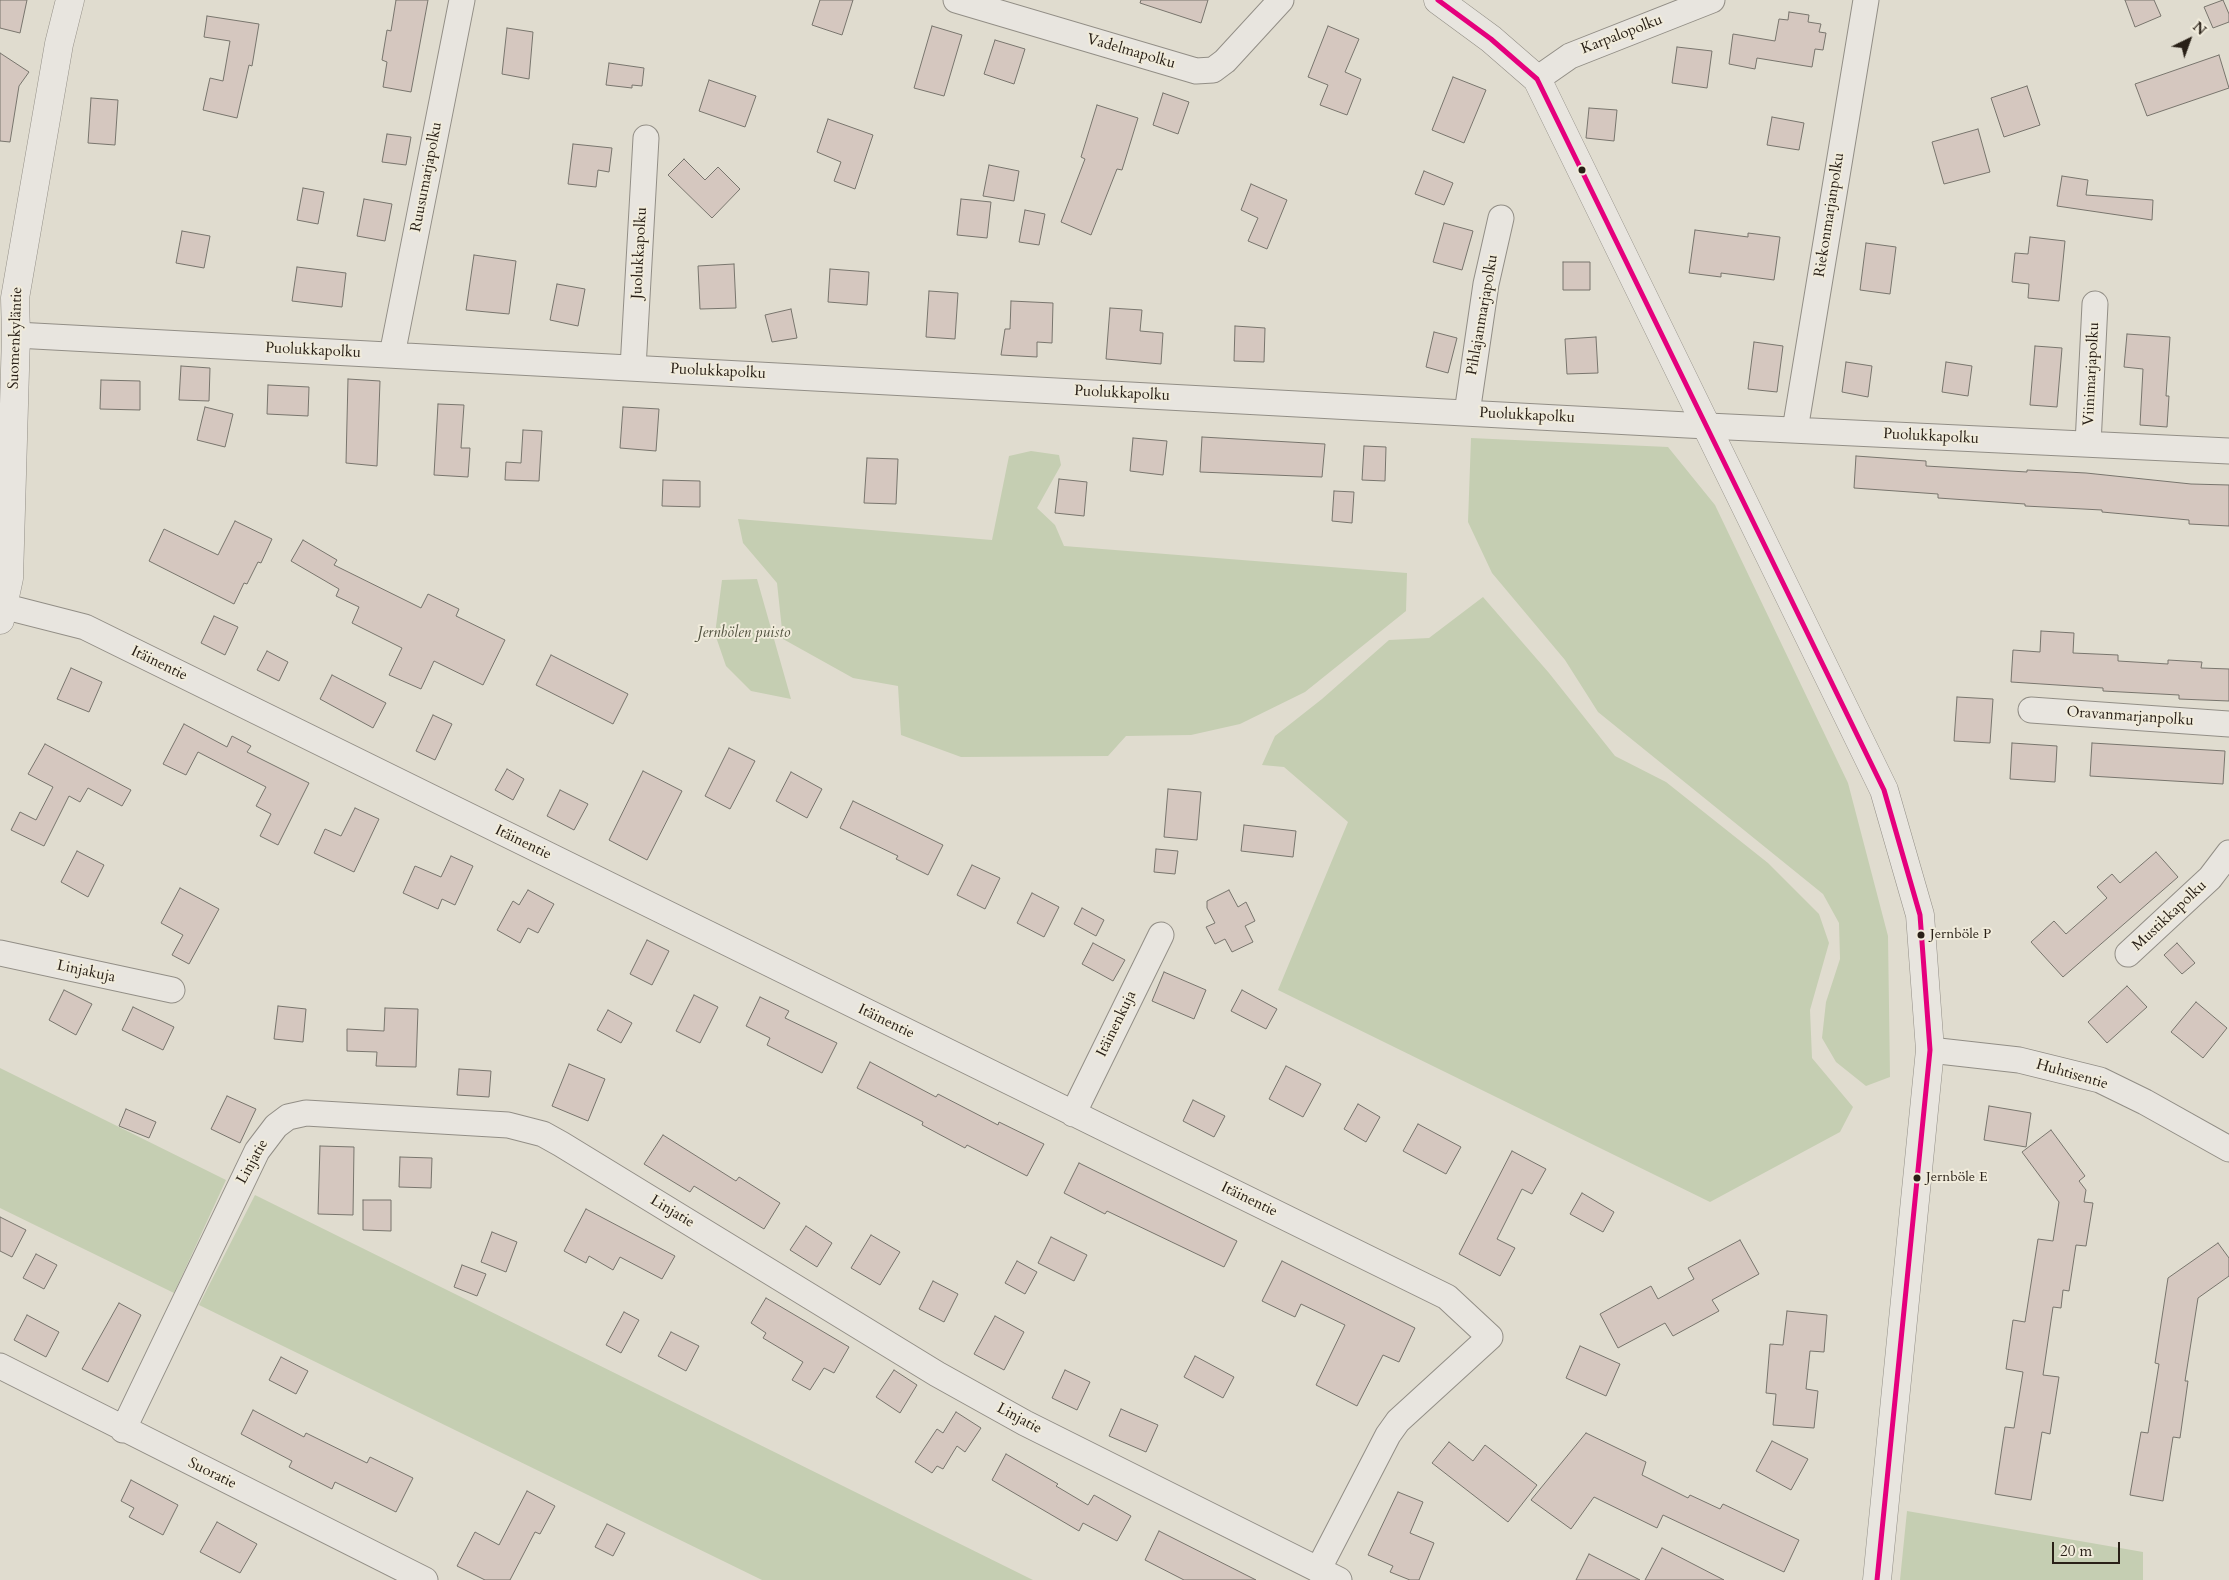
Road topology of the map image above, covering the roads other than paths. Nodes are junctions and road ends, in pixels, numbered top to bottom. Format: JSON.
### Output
{"nodes":[{"id":1,"x":70,"y":0,"type":"edge"},
{"id":2,"x":462,"y":0,"type":"edge"},
{"id":3,"x":1281,"y":0,"type":"edge"},
{"id":4,"x":1438,"y":0,"type":"edge"},
{"id":5,"x":1712,"y":0,"type":"edge"},
{"id":6,"x":1866,"y":0,"type":"edge"},
{"id":7,"x":968,"y":2,"type":"edge"},
{"id":8,"x":1537,"y":79,"type":"junction"},
{"id":9,"x":646,"y":138,"type":"dead end"},
{"id":10,"x":1501,"y":218,"type":"dead end"},
{"id":11,"x":7,"y":296,"type":"edge"},
{"id":12,"x":2095,"y":304,"type":"dead end"},
{"id":13,"x":16,"y":335,"type":"junction"},
{"id":14,"x":392,"y":355,"type":"junction"},
{"id":15,"x":634,"y":368,"type":"junction"},
{"id":16,"x":1467,"y":413,"type":"junction"},
{"id":17,"x":1707,"y":426,"type":"junction"},
{"id":18,"x":1795,"y":430,"type":"junction"},
{"id":19,"x":2088,"y":444,"type":"junction"},
{"id":20,"x":2229,"y":451,"type":"edge"},
{"id":21,"x":5,"y":576,"type":"edge"},
{"id":22,"x":2,"y":613,"type":"edge"},
{"id":23,"x":2031,"y":710,"type":"dead end"},
{"id":24,"x":2229,"y":724,"type":"edge"},
{"id":25,"x":2229,"y":853,"type":"edge"},
{"id":26,"x":1161,"y":935,"type":"dead end"},
{"id":27,"x":0,"y":953,"type":"edge"},
{"id":28,"x":2128,"y":954,"type":"dead end"},
{"id":29,"x":172,"y":990,"type":"dead end"},
{"id":30,"x":1930,"y":1050,"type":"junction"},
{"id":31,"x":1073,"y":1114,"type":"junction"},
{"id":32,"x":2229,"y":1149,"type":"edge"},
{"id":33,"x":0,"y":1366,"type":"edge"},
{"id":34,"x":123,"y":1430,"type":"junction"},
{"id":35,"x":1329,"y":1575,"type":"edge"},
{"id":36,"x":425,"y":1580,"type":"edge"},
{"id":37,"x":1877,"y":1580,"type":"edge"}],
"edges":[{"from":1,"to":11,"type":"street","name":"Suomenkyläntie"},
{"from":2,"to":14,"type":"street","name":"Ruusumarjapolku"},
{"from":3,"to":7,"type":"street","name":"Vadelmapolku"},
{"from":4,"to":8,"type":"street"},
{"from":5,"to":8,"type":"street","name":"Karpalopolku"},
{"from":6,"to":18,"type":"street","name":"Riekonmarjanpolku"},
{"from":8,"to":17,"type":"street"},
{"from":9,"to":15,"type":"street","name":"Juolukkapolku"},
{"from":10,"to":16,"type":"street","name":"Pihlajanmarjapolku"},
{"from":11,"to":13,"type":"street","name":"Suomenkyläntie"},
{"from":12,"to":19,"type":"street","name":"Viinimarjapolku"},
{"from":13,"to":14,"type":"street","name":"Puolukkapolku"},
{"from":13,"to":21,"type":"street","name":"Suomenkyläntie"},
{"from":14,"to":15,"type":"street","name":"Puolukkapolku"},
{"from":15,"to":16,"type":"street","name":"Puolukkapolku"},
{"from":16,"to":17,"type":"street","name":"Puolukkapolku"},
{"from":17,"to":18,"type":"street","name":"Puolukkapolku"},
{"from":17,"to":30,"type":"street"},
{"from":18,"to":19,"type":"street","name":"Puolukkapolku"},
{"from":19,"to":20,"type":"street","name":"Puolukkapolku"},
{"from":21,"to":22,"type":"street","name":"Suomenkyläntie"},
{"from":22,"to":31,"type":"street","name":"Itäinentie"},
{"from":23,"to":24,"type":"street","name":"Oravanmarjanpolku"},
{"from":25,"to":28,"type":"street","name":"Mustikkapolku"},
{"from":26,"to":31,"type":"street","name":"Itäinenkuja"},
{"from":27,"to":29,"type":"street","name":"Linjakuja"},
{"from":30,"to":32,"type":"street","name":"Huhtisentie"},
{"from":30,"to":37,"type":"street"},
{"from":31,"to":35,"type":"street","name":"Itäinentie"},
{"from":33,"to":34,"type":"street","name":"Suoratie"},
{"from":34,"to":35,"type":"street","name":"Linjatie"},
{"from":34,"to":36,"type":"street","name":"Suoratie"}]}
